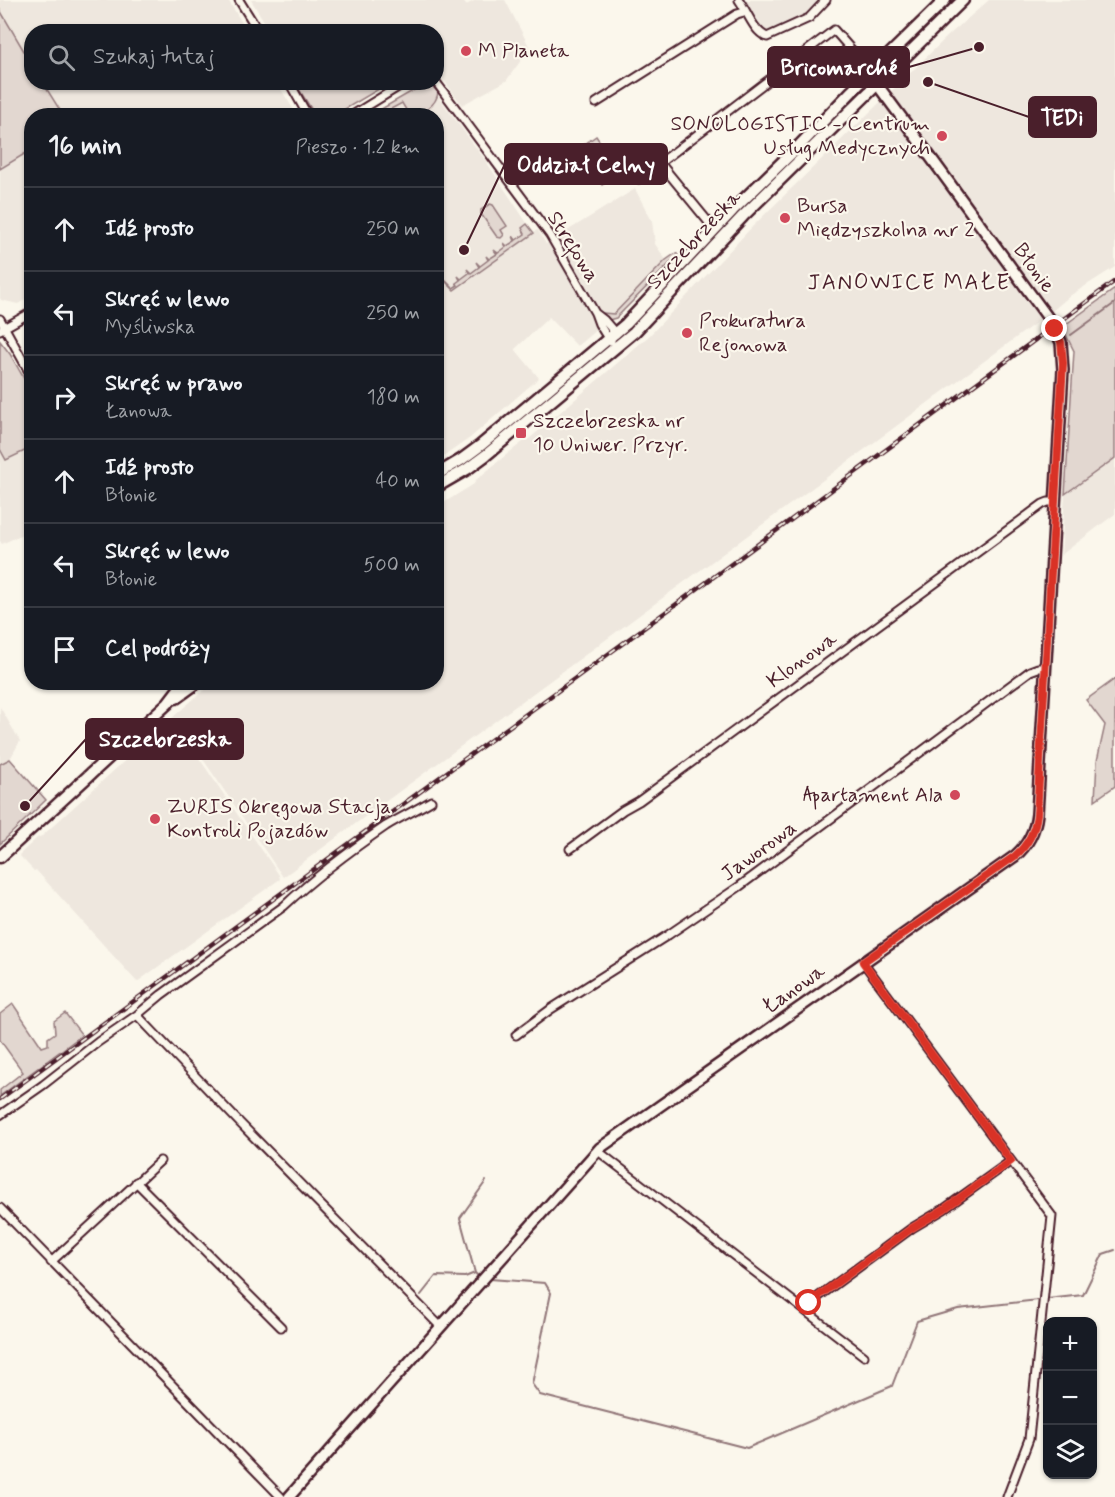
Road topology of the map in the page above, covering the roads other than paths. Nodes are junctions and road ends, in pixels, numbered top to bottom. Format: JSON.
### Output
{"nodes":[{"id":1,"x":239,"y":0,"type":"edge"},
{"id":2,"x":739,"y":0,"type":"edge"},
{"id":3,"x":826,"y":0,"type":"edge"},
{"id":4,"x":945,"y":0,"type":"edge"},
{"id":5,"x":963,"y":0,"type":"edge"},
{"id":6,"x":744,"y":12,"type":"junction"},
{"id":7,"x":253,"y":24,"type":"edge"},
{"id":8,"x":871,"y":72,"type":"junction"},
{"id":9,"x":877,"y":83,"type":"junction"},
{"id":10,"x":293,"y":90,"type":"edge"},
{"id":11,"x":393,"y":90,"type":"edge"},
{"id":12,"x":442,"y":90,"type":"edge"},
{"id":13,"x":596,"y":104,"type":"dead end"},
{"id":14,"x":304,"y":108,"type":"edge"},
{"id":15,"x":364,"y":108,"type":"edge"},
{"id":16,"x":660,"y":163,"type":"junction"},
{"id":17,"x":639,"y":178,"type":"dead end"},
{"id":18,"x":715,"y":230,"type":"junction"},
{"id":19,"x":24,"y":316,"type":"edge"},
{"id":20,"x":0,"y":319,"type":"edge"},
{"id":21,"x":2,"y":328,"type":"edge"},
{"id":22,"x":614,"y":340,"type":"junction"},
{"id":23,"x":24,"y":364,"type":"edge"},
{"id":24,"x":444,"y":470,"type":"edge"},
{"id":25,"x":444,"y":482,"type":"edge"},
{"id":26,"x":1055,"y":502,"type":"junction"},
{"id":27,"x":1046,"y":668,"type":"junction"},
{"id":28,"x":177,"y":690,"type":"edge"},
{"id":29,"x":189,"y":690,"type":"edge"},
{"id":30,"x":166,"y":704,"type":"junction"},
{"id":31,"x":431,"y":801,"type":"dead end"},
{"id":32,"x":570,"y":849,"type":"dead end"},
{"id":33,"x":0,"y":857,"type":"edge"},
{"id":34,"x":1012,"y":858,"type":"joint"},
{"id":35,"x":863,"y":962,"type":"junction"},
{"id":36,"x":137,"y":1015,"type":"junction"},
{"id":37,"x":516,"y":1035,"type":"dead end"},
{"id":38,"x":0,"y":1115,"type":"edge"},
{"id":39,"x":598,"y":1151,"type":"junction"},
{"id":40,"x":160,"y":1161,"type":"dead end"},
{"id":41,"x":1011,"y":1161,"type":"junction"},
{"id":42,"x":136,"y":1182,"type":"junction"},
{"id":43,"x":0,"y":1208,"type":"edge"},
{"id":44,"x":51,"y":1262,"type":"junction"},
{"id":45,"x":803,"y":1308,"type":"junction"},
{"id":46,"x":280,"y":1327,"type":"dead end"},
{"id":47,"x":441,"y":1327,"type":"junction"},
{"id":48,"x":864,"y":1356,"type":"dead end"},
{"id":49,"x":281,"y":1497,"type":"edge"},
{"id":50,"x":289,"y":1497,"type":"edge"},
{"id":51,"x":1007,"y":1497,"type":"edge"}],
"edges":[{"from":1,"to":7,"type":"street"},
{"from":2,"to":6,"type":"street"},
{"from":3,"to":6,"type":"street"},
{"from":4,"to":8,"type":"main road","name":"Szczebrzeska"},
{"from":5,"to":9,"type":"main road","name":"Szczebrzeska"},
{"from":6,"to":13,"type":"street"},
{"from":8,"to":9,"type":"street","name":"Błonie"},
{"from":8,"to":16,"type":"street"},
{"from":8,"to":18,"type":"main road","name":"Szczebrzeska"},
{"from":9,"to":22,"type":"main road","name":"Szczebrzeska"},
{"from":9,"to":26,"type":"street","name":"Błonie"},
{"from":10,"to":14,"type":"street"},
{"from":11,"to":15,"type":"street"},
{"from":12,"to":22,"type":"street","name":"Strefowa"},
{"from":16,"to":17,"type":"street"},
{"from":16,"to":18,"type":"street"},
{"from":18,"to":22,"type":"main road","name":"Szczebrzeska"},
{"from":19,"to":21,"type":"street"},
{"from":20,"to":21,"type":"street"},
{"from":21,"to":23,"type":"street"},
{"from":22,"to":24,"type":"main road","name":"Szczebrzeska"},
{"from":22,"to":25,"type":"main road","name":"Szczebrzeska"},
{"from":26,"to":27,"type":"street","name":"Błonie"},
{"from":26,"to":32,"type":"street","name":"Klonowa"},
{"from":27,"to":34,"type":"street","name":"Błonie"},
{"from":27,"to":37,"type":"street","name":"Jaworowa"},
{"from":28,"to":30,"type":"main road"},
{"from":29,"to":30,"type":"main road"},
{"from":30,"to":33,"type":"main road"},
{"from":31,"to":36,"type":"street"},
{"from":34,"to":35,"type":"street","name":"Łanowa"},
{"from":35,"to":39,"type":"street","name":"Łanowa"},
{"from":35,"to":41,"type":"street"},
{"from":36,"to":38,"type":"street"},
{"from":36,"to":47,"type":"street"},
{"from":39,"to":45,"type":"street"},
{"from":39,"to":47,"type":"street","name":"Łanowa"},
{"from":40,"to":42,"type":"street"},
{"from":41,"to":45,"type":"street"},
{"from":41,"to":51,"type":"street"},
{"from":42,"to":44,"type":"street"},
{"from":42,"to":46,"type":"street"},
{"from":43,"to":44,"type":"street"},
{"from":44,"to":49,"type":"street"},
{"from":45,"to":48,"type":"street"},
{"from":47,"to":50,"type":"street","name":"Łanowa"}]}
